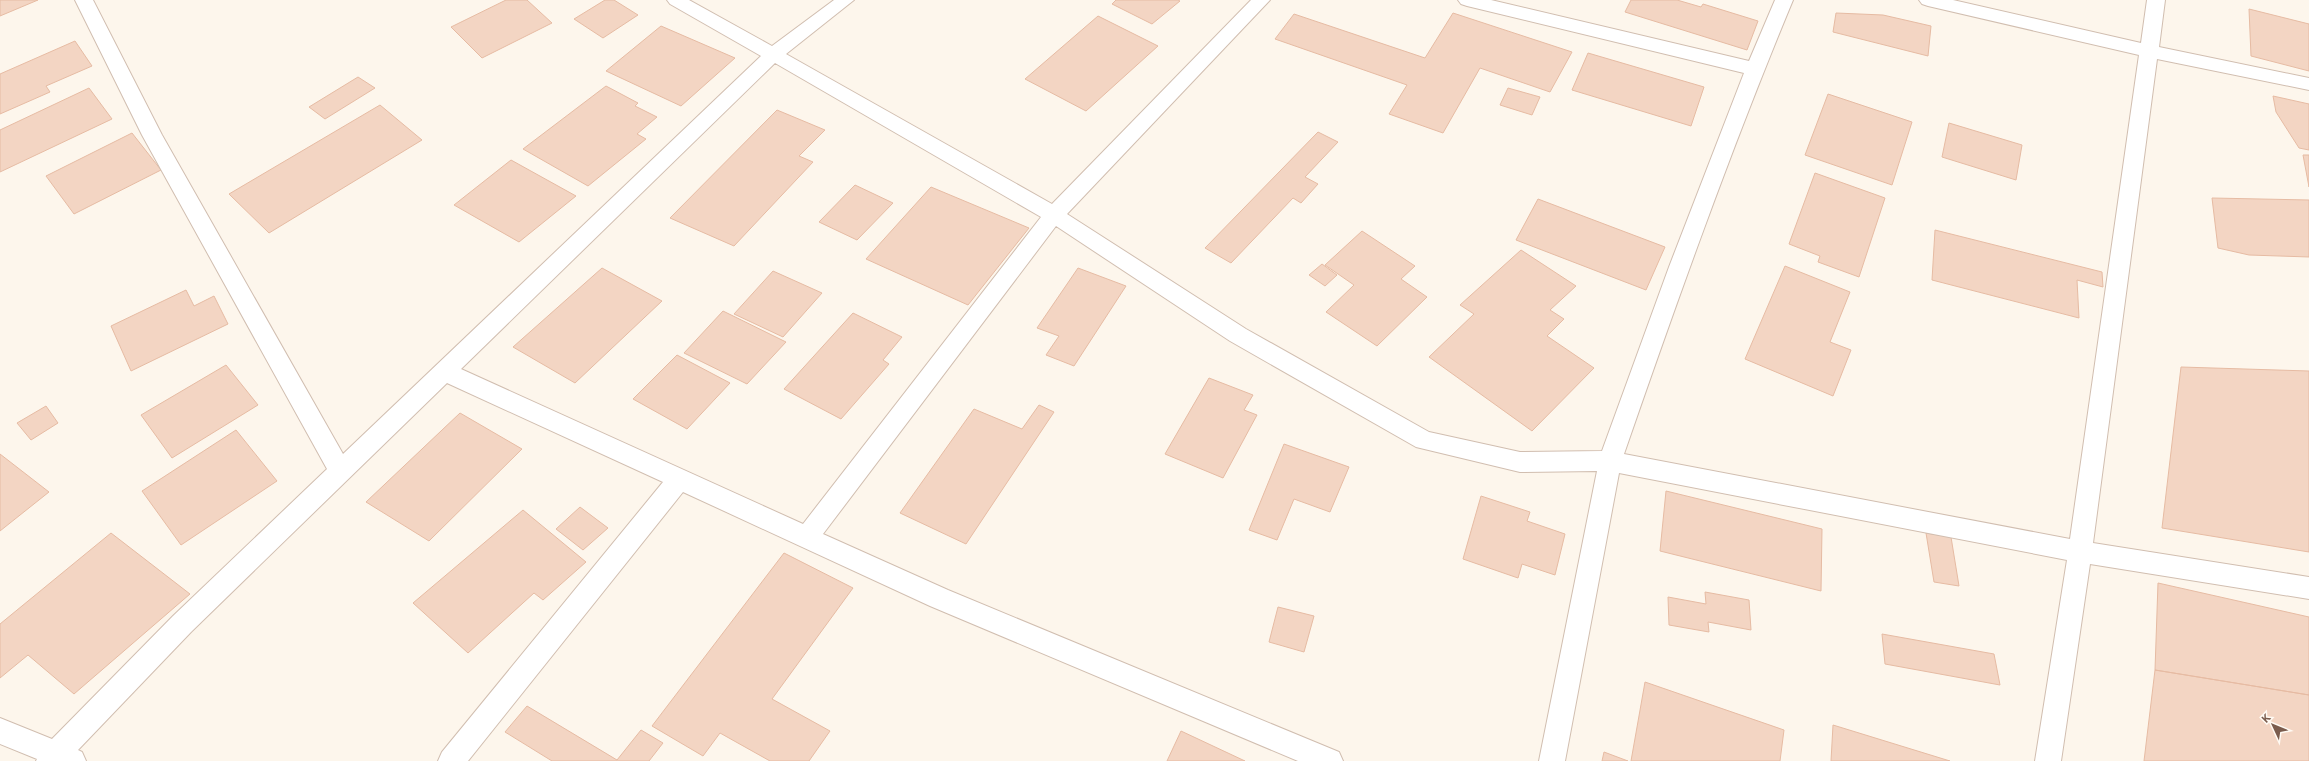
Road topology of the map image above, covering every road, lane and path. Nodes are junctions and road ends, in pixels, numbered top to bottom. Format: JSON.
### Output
{"nodes":[{"id":1,"x":84,"y":0,"type":"edge"},
{"id":2,"x":676,"y":0,"type":"edge"},
{"id":3,"x":845,"y":0,"type":"edge"},
{"id":4,"x":1260,"y":0,"type":"edge"},
{"id":5,"x":1467,"y":0,"type":"edge"},
{"id":6,"x":1784,"y":0,"type":"edge"},
{"id":7,"x":1928,"y":0,"type":"edge"},
{"id":8,"x":2156,"y":0,"type":"edge"},
{"id":9,"x":2149,"y":51,"type":"junction"},
{"id":10,"x":774,"y":54,"type":"junction"},
{"id":11,"x":1755,"y":69,"type":"junction"},
{"id":12,"x":2309,"y":84,"type":"edge"},
{"id":13,"x":1054,"y":215,"type":"junction"},
{"id":14,"x":446,"y":372,"type":"junction"},
{"id":15,"x":1610,"y":461,"type":"junction"},
{"id":16,"x":341,"y":472,"type":"junction"},
{"id":17,"x":679,"y":480,"type":"junction"},
{"id":18,"x":806,"y":538,"type":"junction"},
{"id":19,"x":2080,"y":552,"type":"junction"},
{"id":20,"x":2309,"y":588,"type":"edge"},
{"id":21,"x":0,"y":731,"type":"edge"},
{"id":22,"x":59,"y":759,"type":"edge"},
{"id":23,"x":451,"y":761,"type":"edge"},
{"id":24,"x":1330,"y":761,"type":"edge"},
{"id":25,"x":1552,"y":761,"type":"edge"},
{"id":26,"x":2048,"y":761,"type":"edge"}],
"edges":[{"from":1,"to":16,"type":"street"},
{"from":2,"to":10,"type":"street"},
{"from":3,"to":10,"type":"street"},
{"from":4,"to":13,"type":"street"},
{"from":5,"to":11,"type":"street"},
{"from":6,"to":11,"type":"street"},
{"from":7,"to":9,"type":"street"},
{"from":8,"to":9,"type":"street"},
{"from":9,"to":12,"type":"street"},
{"from":9,"to":19,"type":"street"},
{"from":10,"to":13,"type":"street"},
{"from":10,"to":14,"type":"street"},
{"from":11,"to":15,"type":"street"},
{"from":13,"to":15,"type":"street"},
{"from":13,"to":18,"type":"street"},
{"from":14,"to":16,"type":"street"},
{"from":14,"to":17,"type":"street"},
{"from":15,"to":19,"type":"street"},
{"from":15,"to":25,"type":"street"},
{"from":16,"to":22,"type":"street"},
{"from":17,"to":18,"type":"street"},
{"from":17,"to":23,"type":"street"},
{"from":18,"to":24,"type":"street"},
{"from":19,"to":20,"type":"street"},
{"from":19,"to":26,"type":"street"},
{"from":21,"to":22,"type":"street"}]}
